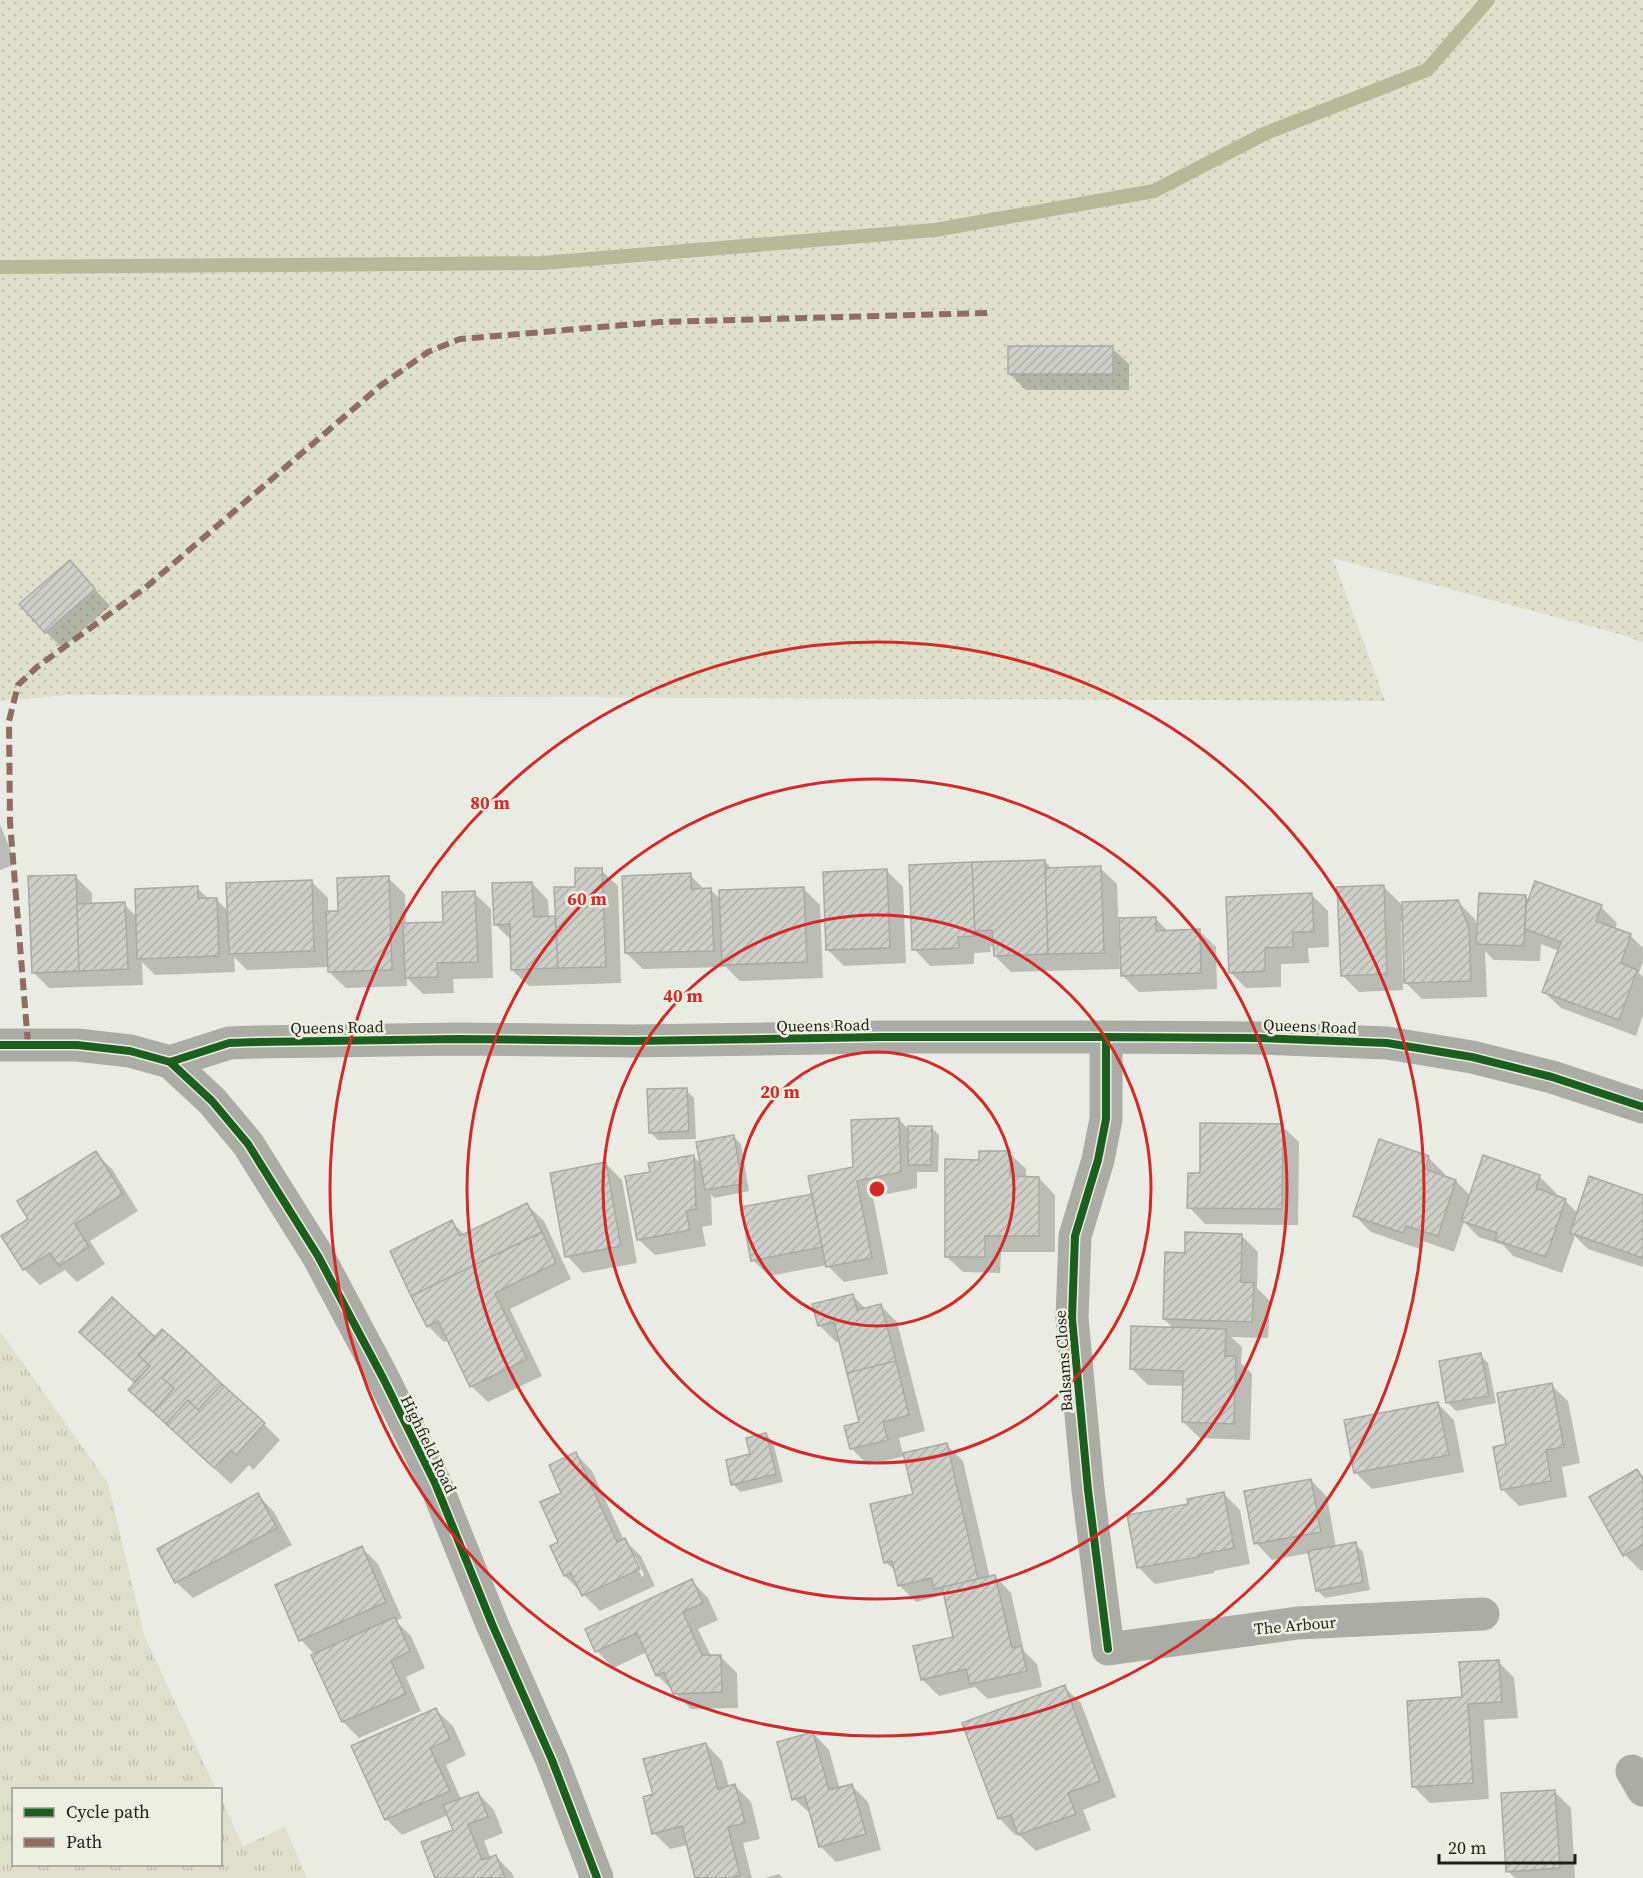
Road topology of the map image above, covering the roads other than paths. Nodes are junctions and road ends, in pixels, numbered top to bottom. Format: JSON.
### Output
{"nodes":[{"id":1,"x":1106,"y":1037,"type":"junction"},
{"id":2,"x":0,"y":1045,"type":"edge"},
{"id":3,"x":170,"y":1062,"type":"junction"},
{"id":4,"x":1643,"y":1107,"type":"edge"},
{"id":5,"x":1483,"y":1614,"type":"dead end"},
{"id":6,"x":1108,"y":1648,"type":"joint"},
{"id":7,"x":597,"y":1878,"type":"edge"}],
"edges":[{"from":1,"to":3,"type":"street","name":"Queens Road"},
{"from":1,"to":4,"type":"street","name":"Queens Road"},
{"from":1,"to":6,"type":"street","name":"Balsams Close"},
{"from":2,"to":3,"type":"street"},
{"from":3,"to":7,"type":"street","name":"Highfield Road"},
{"from":5,"to":6,"type":"street","name":"The Arbour"}]}
